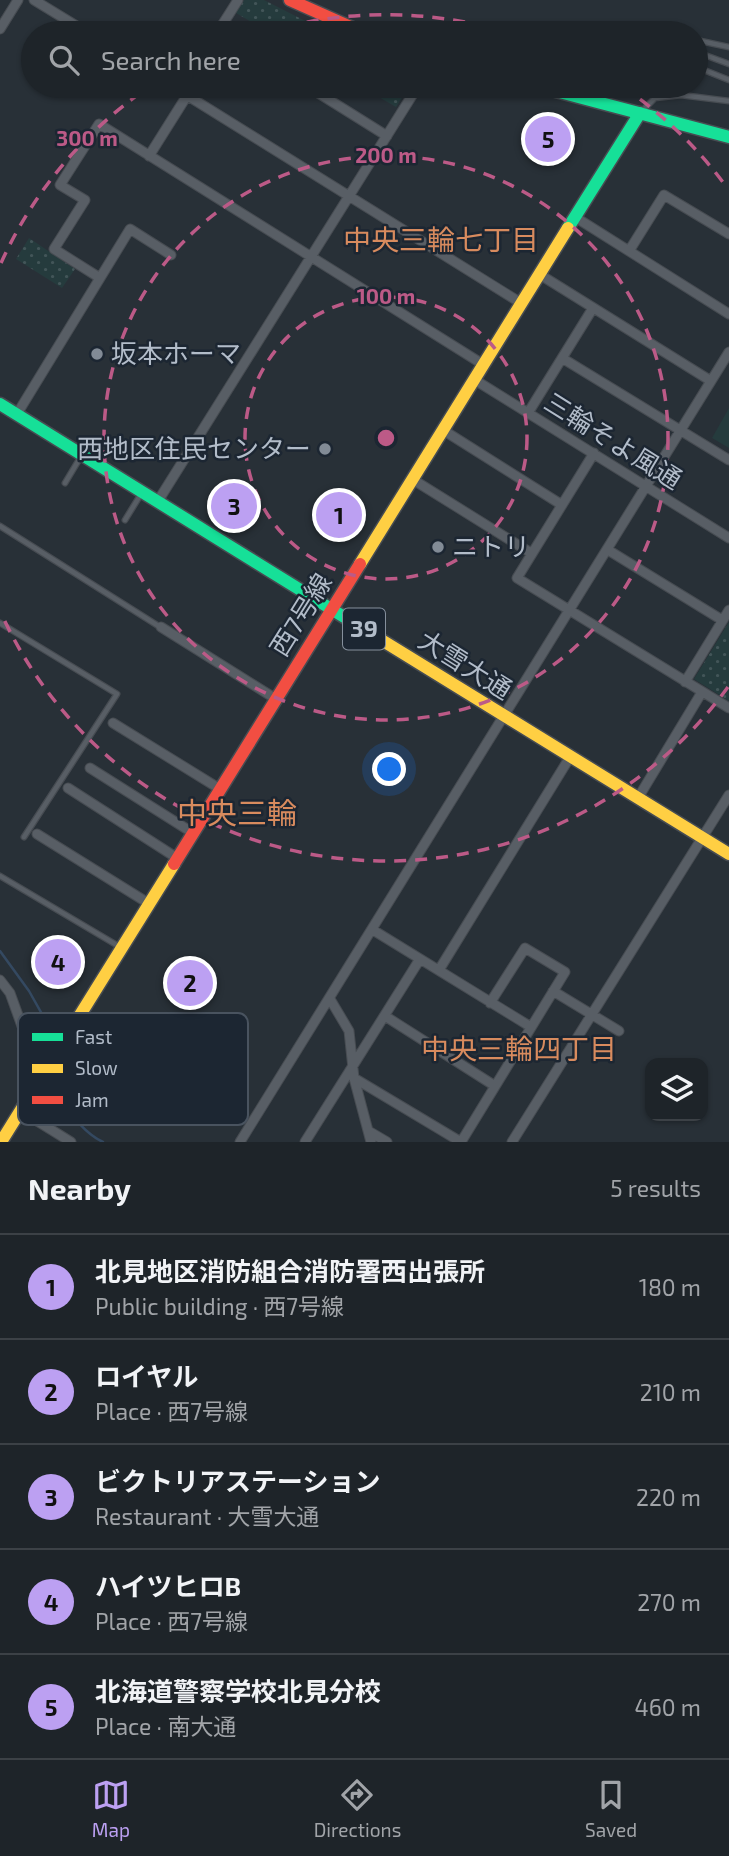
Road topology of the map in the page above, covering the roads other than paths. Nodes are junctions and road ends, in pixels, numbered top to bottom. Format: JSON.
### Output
{"nodes":[{"id":1,"x":18,"y":0,"type":"edge"},
{"id":2,"x":34,"y":0,"type":"edge"},
{"id":3,"x":238,"y":0,"type":"edge"},
{"id":4,"x":290,"y":0,"type":"edge"},
{"id":5,"x":68,"y":21,"type":"edge"},
{"id":6,"x":225,"y":21,"type":"edge"},
{"id":7,"x":337,"y":21,"type":"edge"},
{"id":8,"x":0,"y":29,"type":"edge"},
{"id":9,"x":708,"y":43,"type":"edge"},
{"id":10,"x":729,"y":47,"type":"edge"},
{"id":11,"x":708,"y":56,"type":"edge"},
{"id":12,"x":729,"y":64,"type":"edge"},
{"id":13,"x":708,"y":72,"type":"edge"},
{"id":14,"x":729,"y":80,"type":"edge"},
{"id":15,"x":185,"y":98,"type":"edge"},
{"id":16,"x":192,"y":98,"type":"edge"},
{"id":17,"x":326,"y":98,"type":"edge"},
{"id":18,"x":411,"y":98,"type":"edge"},
{"id":19,"x":583,"y":98,"type":"edge"},
{"id":20,"x":654,"y":98,"type":"edge"},
{"id":21,"x":705,"y":98,"type":"edge"},
{"id":22,"x":729,"y":101,"type":"edge"},
{"id":23,"x":640,"y":113,"type":"junction"},
{"id":24,"x":387,"y":136,"type":"junction"},
{"id":25,"x":729,"y":137,"type":"edge"},
{"id":26,"x":149,"y":156,"type":"junction"},
{"id":27,"x":349,"y":195,"type":"junction"},
{"id":28,"x":575,"y":217,"type":"junction"},
{"id":29,"x":729,"y":234,"type":"edge"},
{"id":30,"x":629,"y":251,"type":"junction"},
{"id":31,"x":171,"y":255,"type":"dead end"},
{"id":32,"x":312,"y":257,"type":"junction"},
{"id":33,"x":539,"y":274,"type":"junction"},
{"id":34,"x":100,"y":278,"type":"junction"},
{"id":35,"x":521,"y":303,"type":"junction"},
{"id":36,"x":593,"y":308,"type":"junction"},
{"id":37,"x":729,"y":314,"type":"edge"},
{"id":38,"x":729,"y":352,"type":"edge"},
{"id":39,"x":562,"y":358,"type":"junction"},
{"id":40,"x":484,"y":365,"type":"junction"},
{"id":41,"x":475,"y":380,"type":"junction"},
{"id":42,"x":711,"y":381,"type":"junction"},
{"id":43,"x":0,"y":404,"type":"edge"},
{"id":44,"x":528,"y":413,"type":"junction"},
{"id":45,"x":18,"y":414,"type":"junction"},
{"id":46,"x":443,"y":430,"type":"junction"},
{"id":47,"x":681,"y":431,"type":"junction"},
{"id":48,"x":594,"y":453,"type":"junction"},
{"id":49,"x":82,"y":454,"type":"junction"},
{"id":50,"x":729,"y":460,"type":"edge"},
{"id":51,"x":412,"y":479,"type":"junction"},
{"id":52,"x":65,"y":483,"type":"dead end"},
{"id":53,"x":647,"y":486,"type":"junction"},
{"id":54,"x":142,"y":492,"type":"junction"},
{"id":55,"x":158,"y":501,"type":"junction"},
{"id":56,"x":562,"y":505,"type":"junction"},
{"id":57,"x":125,"y":520,"type":"dead end"},
{"id":58,"x":0,"y":526,"type":"edge"},
{"id":59,"x":729,"y":538,"type":"edge"},
{"id":60,"x":608,"y":550,"type":"junction"},
{"id":61,"x":531,"y":553,"type":"junction"},
{"id":62,"x":332,"y":609,"type":"junction"},
{"id":63,"x":729,"y":610,"type":"edge"},
{"id":64,"x":570,"y":611,"type":"junction"},
{"id":65,"x":722,"y":620,"type":"junction"},
{"id":66,"x":0,"y":623,"type":"edge"},
{"id":67,"x":161,"y":627,"type":"joint"},
{"id":68,"x":685,"y":682,"type":"junction"},
{"id":69,"x":702,"y":692,"type":"junction"},
{"id":70,"x":276,"y":699,"type":"junction"},
{"id":71,"x":729,"y":708,"type":"edge"},
{"id":72,"x":505,"y":717,"type":"junction"},
{"id":73,"x":113,"y":723,"type":"dead end"},
{"id":74,"x":570,"y":757,"type":"junction"},
{"id":75,"x":90,"y":768,"type":"dead end"},
{"id":76,"x":68,"y":788,"type":"dead end"},
{"id":77,"x":220,"y":789,"type":"junction"},
{"id":78,"x":729,"y":795,"type":"edge"},
{"id":79,"x":638,"y":798,"type":"junction"},
{"id":80,"x":193,"y":833,"type":"junction"},
{"id":81,"x":37,"y":834,"type":"dead end"},
{"id":82,"x":24,"y":837,"type":"dead end"},
{"id":83,"x":703,"y":838,"type":"junction"},
{"id":84,"x":729,"y":854,"type":"edge"},
{"id":85,"x":177,"y":858,"type":"junction"},
{"id":86,"x":0,"y":876,"type":"edge"},
{"id":87,"x":148,"y":903,"type":"junction"},
{"id":88,"x":373,"y":930,"type":"junction"},
{"id":89,"x":121,"y":947,"type":"junction"},
{"id":90,"x":420,"y":959,"type":"junction"},
{"id":91,"x":439,"y":970,"type":"junction"},
{"id":92,"x":0,"y":981,"type":"edge"},
{"id":93,"x":553,"y":991,"type":"junction"},
{"id":94,"x":330,"y":999,"type":"junction"},
{"id":95,"x":491,"y":1003,"type":"junction"},
{"id":96,"x":80,"y":1013,"type":"edge"},
{"id":97,"x":593,"y":1014,"type":"junction"},
{"id":98,"x":18,"y":1015,"type":"edge"},
{"id":99,"x":384,"y":1016,"type":"junction"},
{"id":100,"x":531,"y":1027,"type":"junction"},
{"id":101,"x":619,"y":1031,"type":"dead end"},
{"id":102,"x":352,"y":1067,"type":"junction"},
{"id":103,"x":354,"y":1078,"type":"junction"},
{"id":104,"x":495,"y":1086,"type":"junction"},
{"id":105,"x":18,"y":1116,"type":"edge"},
{"id":106,"x":44,"y":1125,"type":"edge"},
{"id":107,"x":371,"y":1137,"type":"edge"},
{"id":108,"x":1,"y":1142,"type":"edge"},
{"id":109,"x":71,"y":1142,"type":"edge"},
{"id":110,"x":240,"y":1142,"type":"edge"},
{"id":111,"x":305,"y":1142,"type":"edge"},
{"id":112,"x":387,"y":1142,"type":"edge"},
{"id":113,"x":461,"y":1142,"type":"edge"},
{"id":114,"x":512,"y":1142,"type":"edge"}],
"edges":[{"from":1,"to":8,"type":"street"},
{"from":2,"to":5,"type":"street"},
{"from":3,"to":6,"type":"street"},
{"from":4,"to":7,"type":"main road"},
{"from":9,"to":10,"type":"lane"},
{"from":11,"to":12,"type":"lane"},
{"from":13,"to":14,"type":"lane"},
{"from":15,"to":26,"type":"street"},
{"from":16,"to":27,"type":"street"},
{"from":17,"to":24,"type":"street"},
{"from":18,"to":24,"type":"street"},
{"from":19,"to":23,"type":"main road"},
{"from":20,"to":23,"type":"lane"},
{"from":21,"to":22,"type":"lane"},
{"from":23,"to":25,"type":"main road"},
{"from":23,"to":28,"type":"main road","name":"西7号線"},
{"from":24,"to":27,"type":"street"},
{"from":26,"to":32,"type":"street"},
{"from":26,"to":34,"type":"street"},
{"from":27,"to":32,"type":"street"},
{"from":27,"to":35,"type":"street"},
{"from":28,"to":30,"type":"street"},
{"from":28,"to":33,"type":"main road","name":"西7号線"},
{"from":29,"to":30,"type":"street"},
{"from":30,"to":37,"type":"street"},
{"from":31,"to":34,"type":"street"},
{"from":32,"to":40,"type":"street"},
{"from":32,"to":55,"type":"street"},
{"from":33,"to":35,"type":"main road","name":"西7号線"},
{"from":33,"to":36,"type":"street"},
{"from":34,"to":45,"type":"street"},
{"from":35,"to":40,"type":"main road","name":"西7号線"},
{"from":36,"to":39,"type":"street"},
{"from":36,"to":42,"type":"street"},
{"from":38,"to":42,"type":"street"},
{"from":39,"to":44,"type":"street"},
{"from":39,"to":47,"type":"street"},
{"from":40,"to":41,"type":"main road","name":"西7号線"},
{"from":41,"to":44,"type":"street","name":"三輪そよ風通"},
{"from":41,"to":46,"type":"main road","name":"西7号線"},
{"from":42,"to":47,"type":"street"},
{"from":43,"to":45,"type":"main road","name":"大雪大通","number":"39"},
{"from":44,"to":48,"type":"street","name":"三輪そよ風通"},
{"from":45,"to":49,"type":"main road","name":"大雪大通","number":"39"},
{"from":46,"to":51,"type":"main road","name":"西7号線"},
{"from":46,"to":56,"type":"street"},
{"from":47,"to":50,"type":"street"},
{"from":47,"to":53,"type":"street"},
{"from":48,"to":53,"type":"street","name":"三輪そよ風通"},
{"from":48,"to":56,"type":"street"},
{"from":49,"to":52,"type":"lane"},
{"from":49,"to":54,"type":"main road","name":"大雪大通","number":"39"},
{"from":51,"to":61,"type":"street"},
{"from":51,"to":62,"type":"main road","name":"西7号線"},
{"from":53,"to":59,"type":"street","name":"三輪そよ風通"},
{"from":53,"to":60,"type":"street"},
{"from":54,"to":55,"type":"main road","name":"大雪大通","number":"39"},
{"from":54,"to":57,"type":"lane"},
{"from":55,"to":62,"type":"main road","name":"大雪大通","number":"39"},
{"from":56,"to":61,"type":"street"},
{"from":58,"to":67,"type":"lane"},
{"from":60,"to":64,"type":"street"},
{"from":60,"to":65,"type":"street"},
{"from":61,"to":64,"type":"street"},
{"from":62,"to":70,"type":"main road","name":"西7号線"},
{"from":62,"to":72,"type":"main road","name":"大雪大通","number":"39"},
{"from":63,"to":65,"type":"street"},
{"from":64,"to":68,"type":"street"},
{"from":64,"to":72,"type":"street"},
{"from":65,"to":68,"type":"street"},
{"from":66,"to":82,"type":"lane"},
{"from":67,"to":70,"type":"street"},
{"from":68,"to":69,"type":"street"},
{"from":69,"to":71,"type":"street"},
{"from":69,"to":79,"type":"street"},
{"from":70,"to":77,"type":"main road","name":"西7号線"},
{"from":72,"to":74,"type":"main road","name":"大雪大通","number":"39"},
{"from":72,"to":88,"type":"street"},
{"from":73,"to":77,"type":"street"},
{"from":74,"to":79,"type":"main road","name":"大雪大通","number":"39"},
{"from":74,"to":91,"type":"street"},
{"from":75,"to":80,"type":"street"},
{"from":76,"to":85,"type":"street"},
{"from":77,"to":80,"type":"main road","name":"西7号線"},
{"from":78,"to":83,"type":"street"},
{"from":79,"to":83,"type":"main road","name":"大雪大通","number":"39"},
{"from":80,"to":85,"type":"main road","name":"西7号線"},
{"from":81,"to":87,"type":"street"},
{"from":83,"to":84,"type":"main road","name":"大雪大通","number":"39"},
{"from":83,"to":97,"type":"street"},
{"from":85,"to":87,"type":"main road","name":"西7号線"},
{"from":86,"to":89,"type":"lane"},
{"from":87,"to":89,"type":"main road","name":"西7号線"},
{"from":88,"to":90,"type":"street"},
{"from":88,"to":94,"type":"street"},
{"from":89,"to":96,"type":"main road","name":"西7号線"},
{"from":90,"to":91,"type":"street"},
{"from":90,"to":99,"type":"street"},
{"from":91,"to":95,"type":"street"},
{"from":92,"to":98,"type":"street"},
{"from":93,"to":95,"type":"street"},
{"from":93,"to":97,"type":"street"},
{"from":93,"to":100,"type":"street"},
{"from":94,"to":102,"type":"street"},
{"from":94,"to":110,"type":"street"},
{"from":95,"to":100,"type":"street"},
{"from":97,"to":101,"type":"street"},
{"from":97,"to":114,"type":"street"},
{"from":99,"to":102,"type":"street"},
{"from":99,"to":104,"type":"street"},
{"from":100,"to":104,"type":"street"},
{"from":102,"to":103,"type":"street"},
{"from":102,"to":111,"type":"street"},
{"from":103,"to":107,"type":"street"},
{"from":103,"to":113,"type":"street"},
{"from":104,"to":113,"type":"street"},
{"from":105,"to":108,"type":"main road","name":"西7号線"},
{"from":106,"to":109,"type":"street"},
{"from":107,"to":112,"type":"street"}]}
